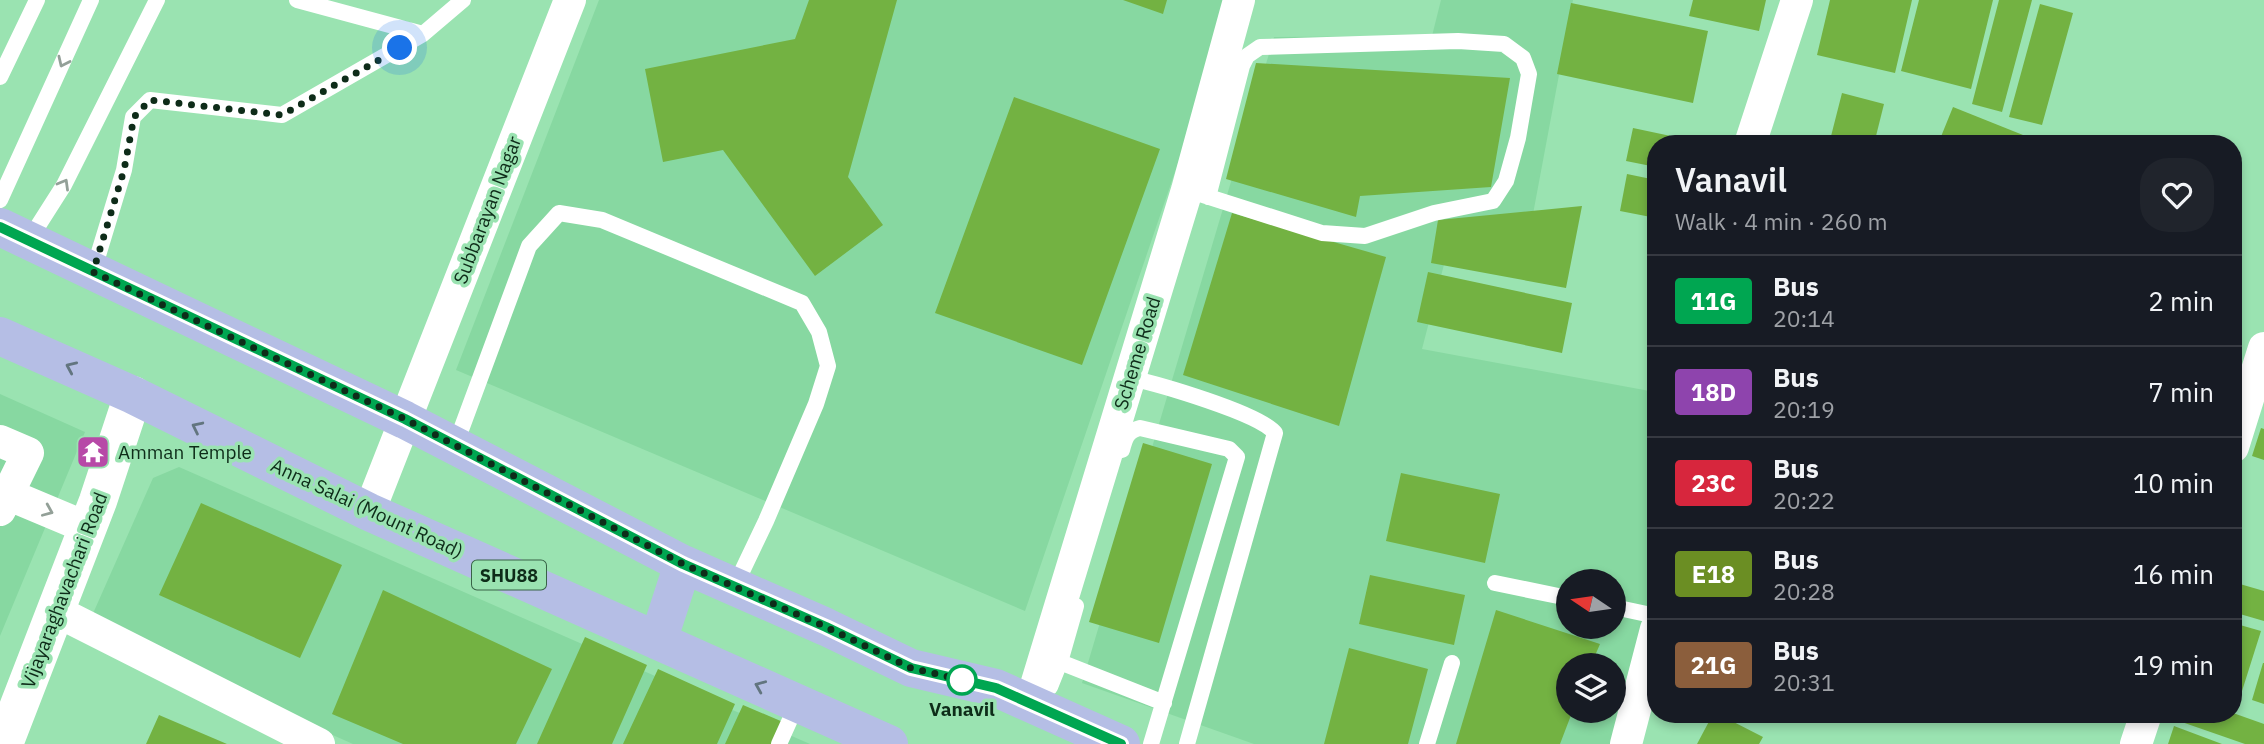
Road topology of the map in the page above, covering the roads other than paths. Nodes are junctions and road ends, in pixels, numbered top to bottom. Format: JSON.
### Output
{"nodes":[{"id":1,"x":37,"y":0,"type":"edge"},
{"id":2,"x":91,"y":0,"type":"edge"},
{"id":3,"x":157,"y":0,"type":"edge"},
{"id":4,"x":297,"y":0,"type":"edge"},
{"id":5,"x":463,"y":0,"type":"edge"},
{"id":6,"x":570,"y":0,"type":"edge"},
{"id":7,"x":1239,"y":0,"type":"edge"},
{"id":8,"x":1797,"y":0,"type":"edge"},
{"id":9,"x":423,"y":34,"type":"junction"},
{"id":10,"x":0,"y":77,"type":"edge"},
{"id":11,"x":1753,"y":135,"type":"edge"},
{"id":12,"x":1198,"y":194,"type":"junction"},
{"id":13,"x":0,"y":200,"type":"edge"},
{"id":14,"x":14,"y":234,"type":"edge"},
{"id":15,"x":93,"y":272,"type":"junction"},
{"id":16,"x":0,"y":336,"type":"edge"},
{"id":17,"x":2264,"y":348,"type":"edge"},
{"id":18,"x":1130,"y":378,"type":"junction"},
{"id":19,"x":133,"y":395,"type":"junction"},
{"id":20,"x":2242,"y":418,"type":"edge"},
{"id":21,"x":405,"y":419,"type":"junction"},
{"id":22,"x":0,"y":441,"type":"edge"},
{"id":23,"x":455,"y":446,"type":"junction"},
{"id":24,"x":4,"y":502,"type":"edge"},
{"id":25,"x":369,"y":512,"type":"junction"},
{"id":26,"x":88,"y":528,"type":"junction"},
{"id":27,"x":683,"y":564,"type":"junction"},
{"id":28,"x":1495,"y":583,"type":"dead end"},
{"id":29,"x":735,"y":586,"type":"junction"},
{"id":30,"x":1556,"y":596,"type":"edge"},
{"id":31,"x":1626,"y":610,"type":"edge"},
{"id":32,"x":56,"y":611,"type":"junction"},
{"id":33,"x":1647,"y":614,"type":"edge"},
{"id":34,"x":657,"y":642,"type":"junction"},
{"id":35,"x":1060,"y":662,"type":"junction"},
{"id":36,"x":1452,"y":663,"type":"dead end"},
{"id":37,"x":1647,"y":664,"type":"edge"},
{"id":38,"x":798,"y":702,"type":"junction"},
{"id":39,"x":1164,"y":702,"type":"junction"},
{"id":40,"x":1035,"y":707,"type":"junction"},
{"id":41,"x":2143,"y":723,"type":"edge"},
{"id":42,"x":4,"y":744,"type":"edge"},
{"id":43,"x":319,"y":744,"type":"edge"},
{"id":44,"x":779,"y":744,"type":"edge"},
{"id":45,"x":889,"y":744,"type":"edge"},
{"id":46,"x":1121,"y":744,"type":"edge"},
{"id":47,"x":1151,"y":744,"type":"edge"},
{"id":48,"x":1187,"y":744,"type":"edge"},
{"id":49,"x":1427,"y":744,"type":"edge"},
{"id":50,"x":1626,"y":744,"type":"edge"},
{"id":51,"x":2136,"y":744,"type":"edge"}],
"edges":[{"from":1,"to":10,"type":"lane"},
{"from":2,"to":13,"type":"lane","one_way":true},
{"from":14,"to":3,"type":"lane","one_way":true},
{"from":4,"to":9,"type":"lane"},
{"from":5,"to":9,"type":"lane"},
{"from":6,"to":21,"type":"street","name":"Subbarayan Nagar"},
{"from":7,"to":12,"type":"street","name":"Scheme Road"},
{"from":8,"to":11,"type":"street"},
{"from":9,"to":15,"type":"lane"},
{"from":12,"to":12,"type":"lane"},
{"from":12,"to":18,"type":"street","name":"Scheme Road"},
{"from":14,"to":15,"type":"main road"},
{"from":15,"to":21,"type":"main road"},
{"from":19,"to":16,"type":"main road","name":"Anna Salai (Mount Road)","number":"SHU88","one_way":true},
{"from":17,"to":20,"type":"street"},
{"from":18,"to":40,"type":"street","name":"Scheme Road"},
{"from":18,"to":48,"type":"lane"},
{"from":25,"to":19,"type":"main road","name":"Anna Salai (Mount Road)","number":"SHU88","one_way":true},
{"from":19,"to":26,"type":"street","name":"Vijayaraghavachari Road"},
{"from":21,"to":23,"type":"main road"},
{"from":21,"to":25,"type":"street","name":"Subbarayan Nagar"},
{"from":22,"to":24,"type":"street"},
{"from":23,"to":27,"type":"main road"},
{"from":23,"to":29,"type":"lane"},
{"from":24,"to":26,"type":"street","one_way":true},
{"from":25,"to":34,"type":"main road","name":"Anna Salai (Mount Road)","number":"SHU88"},
{"from":26,"to":32,"type":"street","name":"Vijayaraghavachari Road"},
{"from":27,"to":29,"type":"main road"},
{"from":27,"to":34,"type":"main road"},
{"from":28,"to":30,"type":"lane"},
{"from":29,"to":40,"type":"main road"},
{"from":31,"to":33,"type":"lane"},
{"from":32,"to":42,"type":"street","name":"Vijayaraghavachari Road"},
{"from":32,"to":43,"type":"street"},
{"from":38,"to":34,"type":"main road","name":"Anna Salai (Mount Road)","number":"SHU88","one_way":true},
{"from":35,"to":39,"type":"lane"},
{"from":35,"to":39,"type":"lane"},
{"from":35,"to":40,"type":"lane"},
{"from":36,"to":49,"type":"lane"},
{"from":37,"to":50,"type":"street"},
{"from":38,"to":44,"type":"lane"},
{"from":38,"to":45,"type":"main road","name":"Anna Salai (Mount Road)","number":"SHU88"},
{"from":39,"to":47,"type":"lane"},
{"from":40,"to":46,"type":"main road"},
{"from":41,"to":51,"type":"street"}]}
